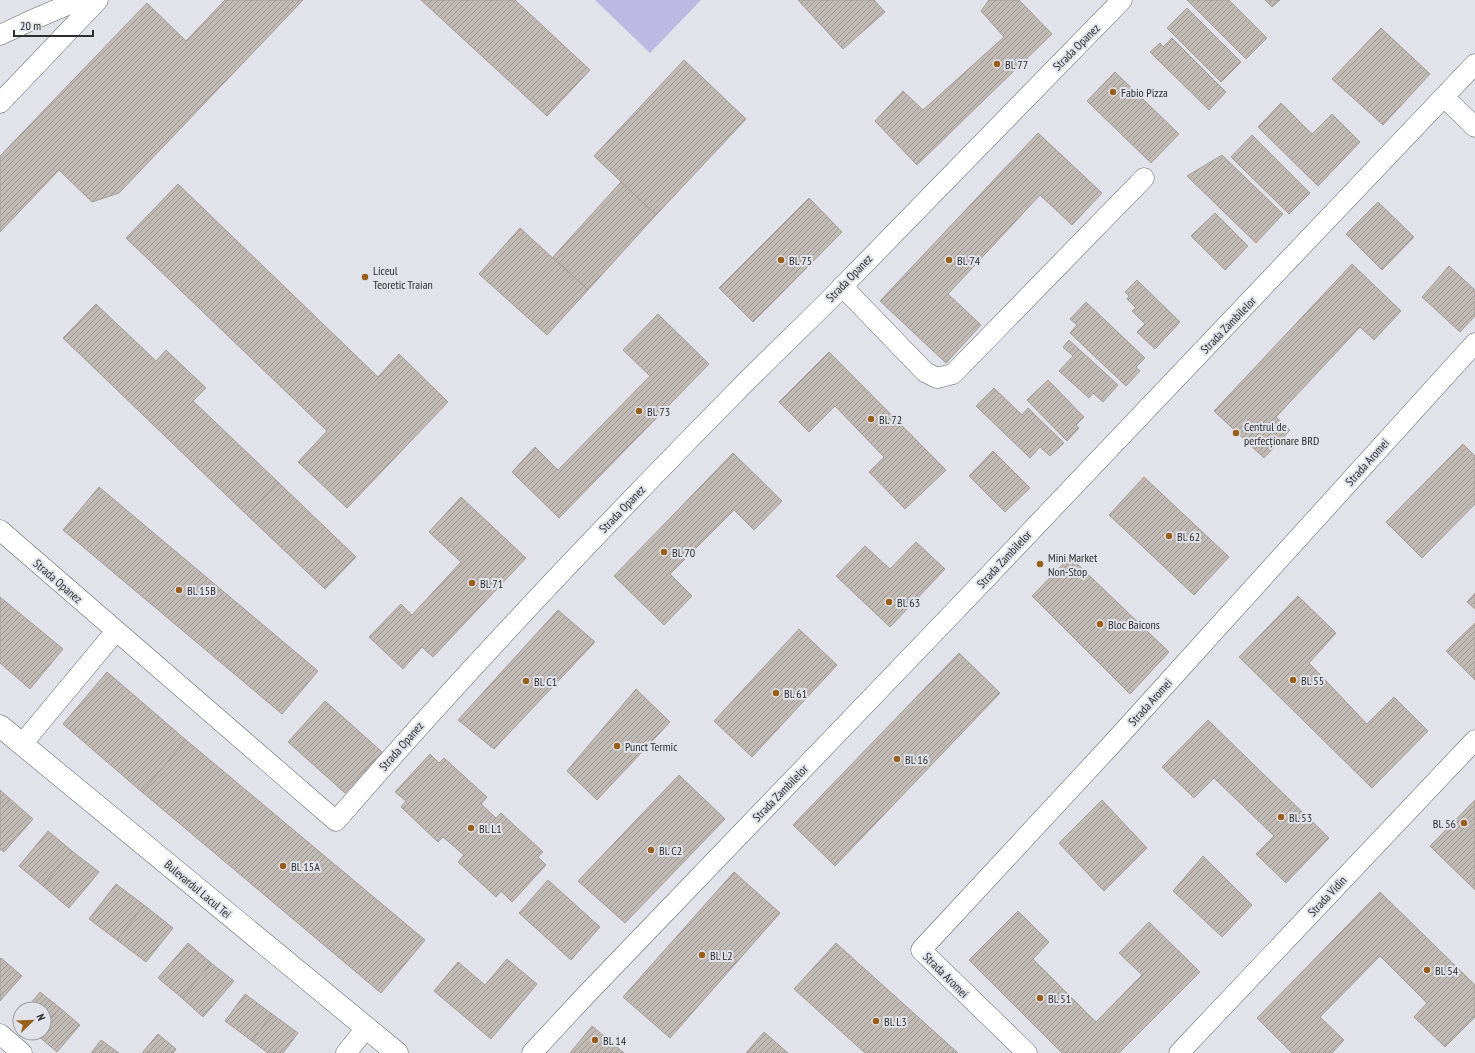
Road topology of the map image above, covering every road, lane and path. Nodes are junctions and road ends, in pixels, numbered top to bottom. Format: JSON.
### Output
{"nodes":[{"id":1,"x":79,"y":0,"type":"edge"},
{"id":2,"x":98,"y":0,"type":"edge"},
{"id":3,"x":1122,"y":0,"type":"edge"},
{"id":4,"x":0,"y":35,"type":"edge"},
{"id":5,"x":1475,"y":64,"type":"edge"},
{"id":6,"x":1444,"y":97,"type":"junction"},
{"id":7,"x":0,"y":103,"type":"edge"},
{"id":8,"x":1475,"y":127,"type":"edge"},
{"id":9,"x":1144,"y":178,"type":"dead end"},
{"id":10,"x":842,"y":286,"type":"junction"},
{"id":11,"x":1475,"y":343,"type":"edge"},
{"id":12,"x":0,"y":530,"type":"edge"},
{"id":13,"x":116,"y":631,"type":"junction"},
{"id":14,"x":0,"y":726,"type":"edge"},
{"id":15,"x":1475,"y":740,"type":"edge"},
{"id":16,"x":22,"y":744,"type":"junction"},
{"id":17,"x":366,"y":1028,"type":"junction"},
{"id":18,"x":0,"y":1034,"type":"edge"},
{"id":19,"x":22,"y":1053,"type":"edge"},
{"id":20,"x":346,"y":1053,"type":"edge"},
{"id":21,"x":397,"y":1053,"type":"edge"},
{"id":22,"x":532,"y":1053,"type":"edge"},
{"id":23,"x":1027,"y":1053,"type":"edge"},
{"id":24,"x":1179,"y":1053,"type":"edge"}],
"edges":[{"from":1,"to":4,"type":"street"},
{"from":2,"to":7,"type":"street"},
{"from":3,"to":10,"type":"street","name":"Strada Opanez"},
{"from":5,"to":6,"type":"street","name":"Strada Zambilelor"},
{"from":6,"to":8,"type":"street"},
{"from":6,"to":22,"type":"street","name":"Strada Zambilelor"},
{"from":9,"to":10,"type":"street"},
{"from":10,"to":13,"type":"street","name":"Strada Opanez"},
{"from":11,"to":23,"type":"street","name":"Strada Aromei"},
{"from":12,"to":13,"type":"street","name":"Strada Opanez"},
{"from":13,"to":16,"type":"street"},
{"from":14,"to":16,"type":"main road","name":"Bulevardul Lacul Tei"},
{"from":15,"to":24,"type":"street","name":"Strada Vidin"},
{"from":16,"to":17,"type":"main road","name":"Bulevardul Lacul Tei"},
{"from":17,"to":20,"type":"street"},
{"from":17,"to":21,"type":"main road","name":"Bulevardul Lacul Tei"},
{"from":18,"to":19,"type":"street"}]}
